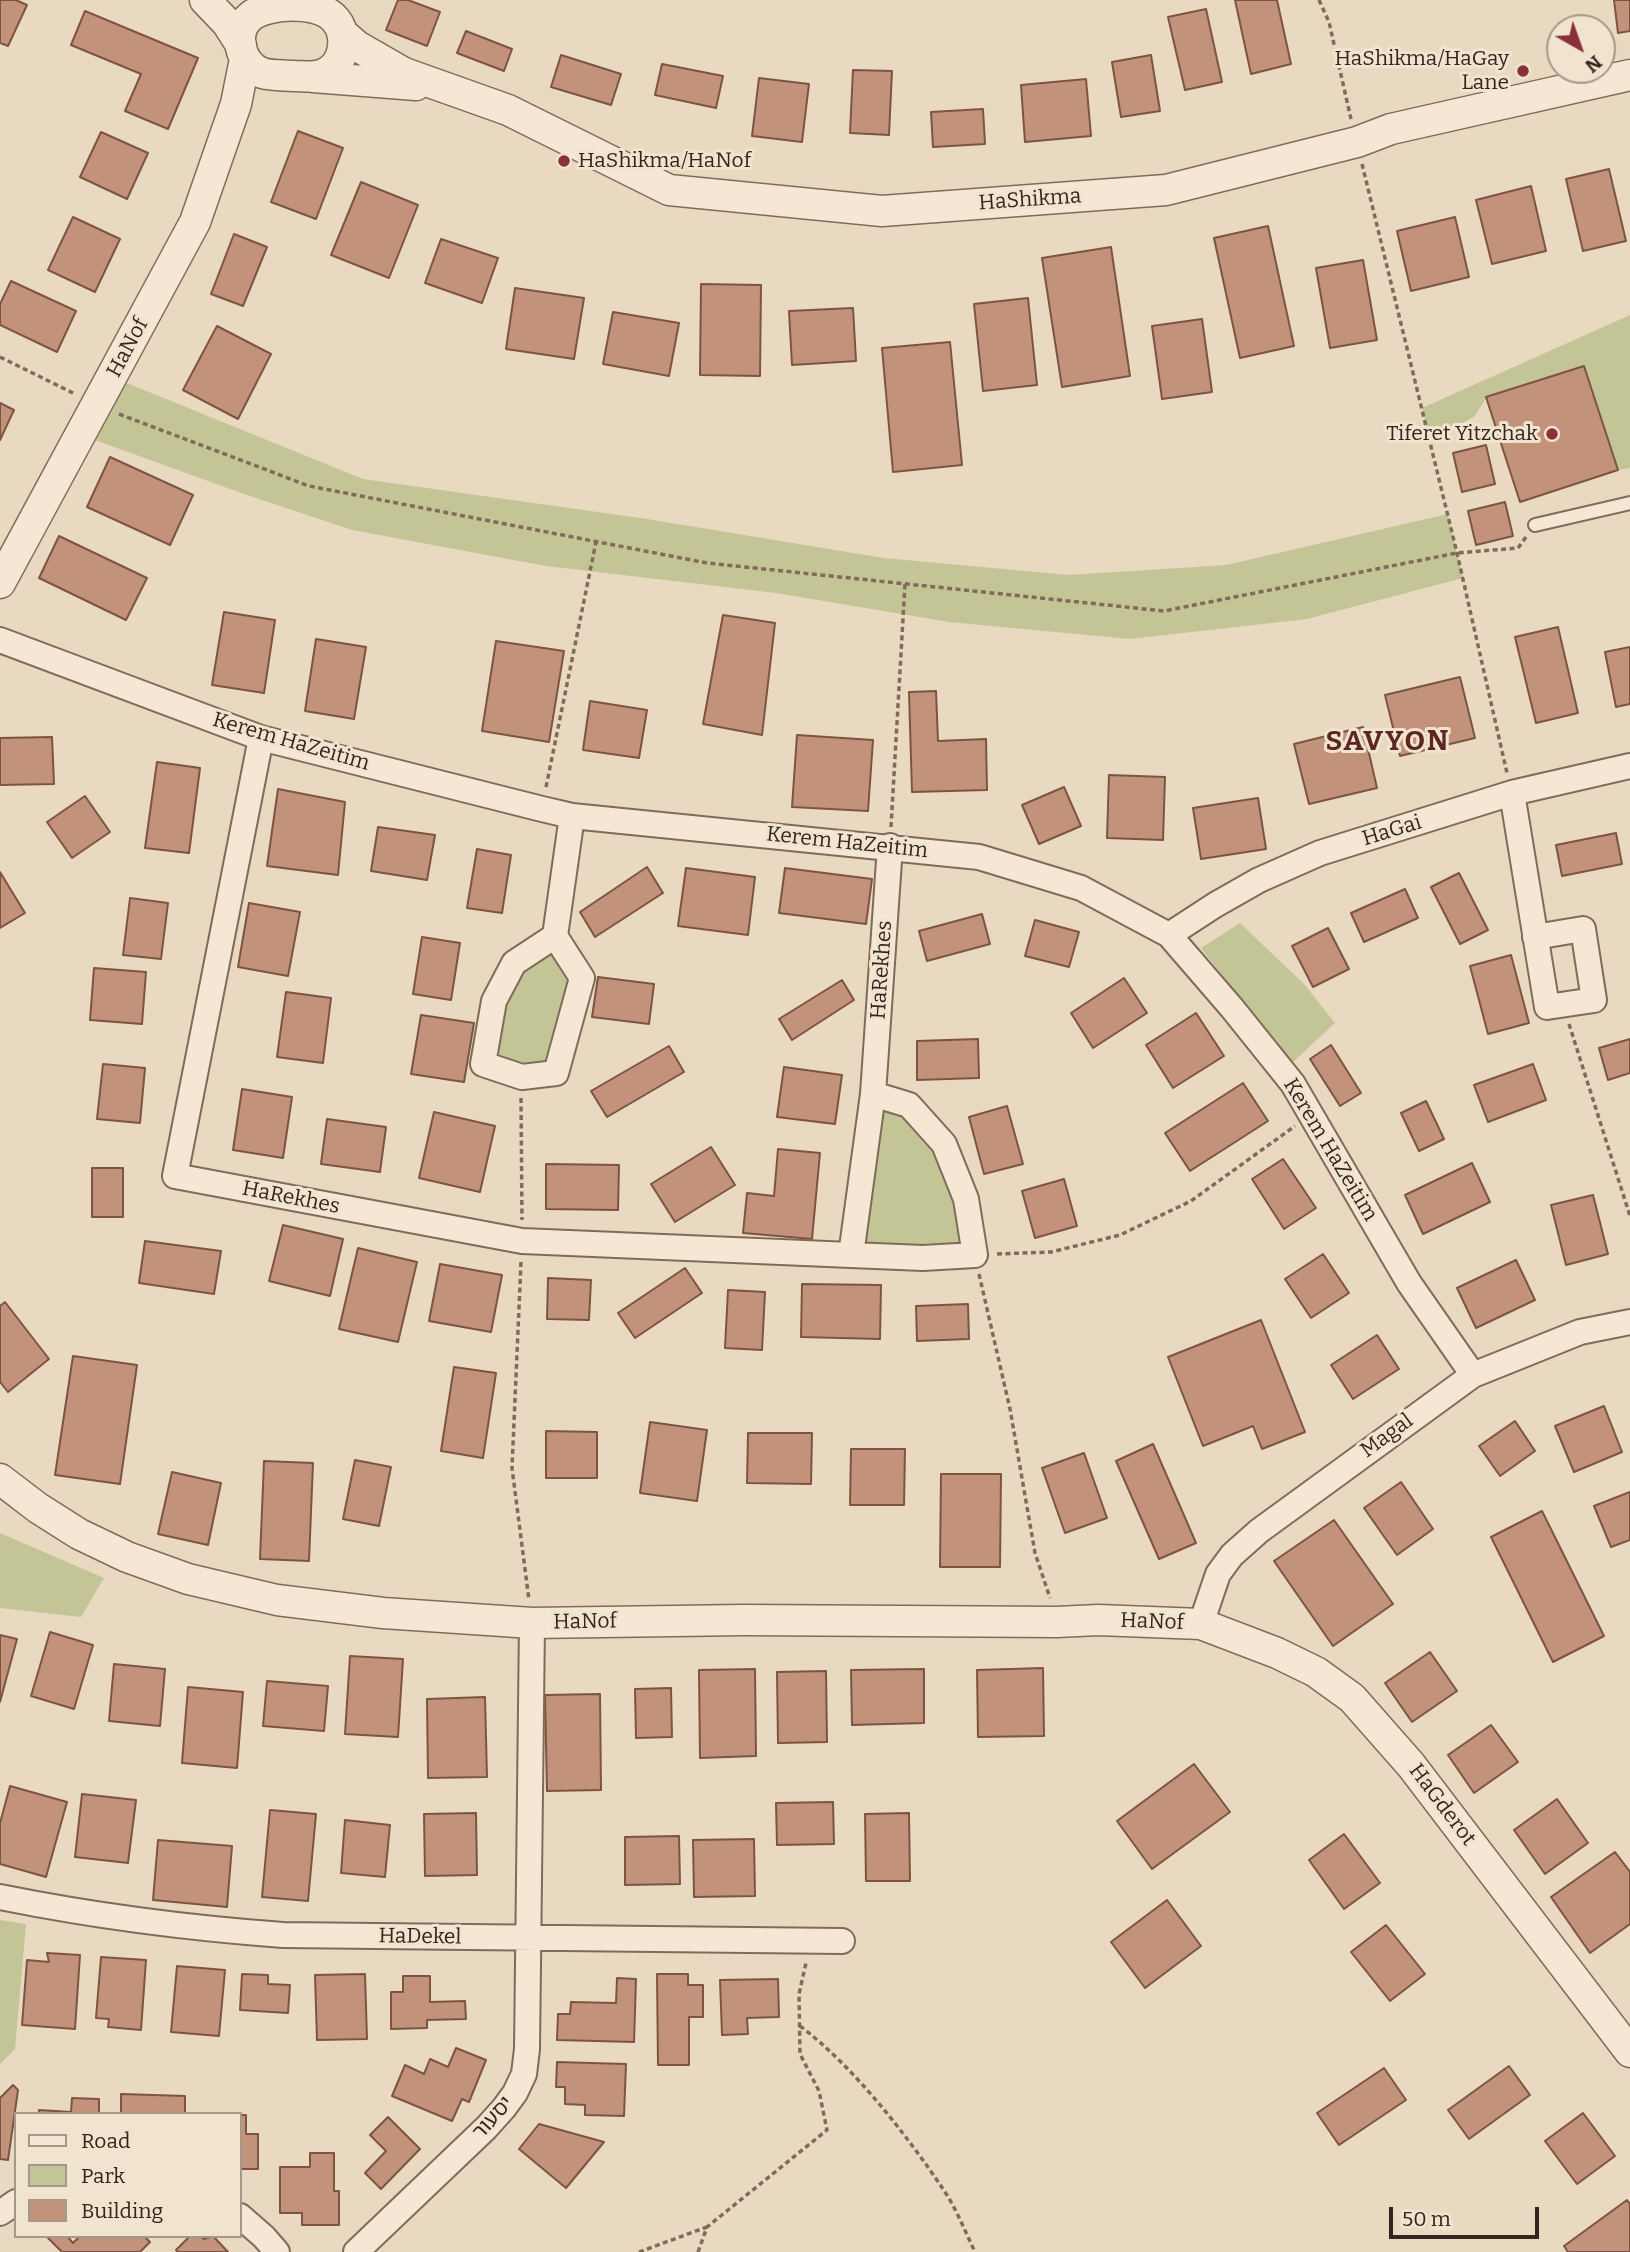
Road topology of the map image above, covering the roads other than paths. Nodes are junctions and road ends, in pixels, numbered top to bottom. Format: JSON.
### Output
{"nodes":[{"id":1,"x":205,"y":0,"type":"edge"},
{"id":2,"x":342,"y":0,"type":"edge"},
{"id":3,"x":291,"y":3,"type":"edge"},
{"id":4,"x":341,"y":32,"type":"junction"},
{"id":5,"x":243,"y":52,"type":"junction"},
{"id":6,"x":274,"y":75,"type":"junction"},
{"id":7,"x":1630,"y":75,"type":"edge"},
{"id":8,"x":313,"y":77,"type":"junction"},
{"id":9,"x":441,"y":86,"type":"junction"},
{"id":10,"x":236,"y":104,"type":"junction"},
{"id":11,"x":1630,"y":503,"type":"edge"},
{"id":12,"x":1535,"y":525,"type":"road end"},
{"id":13,"x":0,"y":583,"type":"edge"},
{"id":14,"x":0,"y":640,"type":"edge"},
{"id":15,"x":261,"y":738,"type":"junction"},
{"id":16,"x":1630,"y":766,"type":"edge"},
{"id":17,"x":1512,"y":793,"type":"junction"},
{"id":18,"x":572,"y":816,"type":"junction"},
{"id":19,"x":890,"y":846,"type":"junction"},
{"id":20,"x":1169,"y":935,"type":"junction"},
{"id":21,"x":555,"y":936,"type":"junction"},
{"id":22,"x":1535,"y":937,"type":"junction"},
{"id":23,"x":873,"y":1094,"type":"junction"},
{"id":24,"x":852,"y":1255,"type":"junction"},
{"id":25,"x":1630,"y":1322,"type":"edge"},
{"id":26,"x":1473,"y":1375,"type":"junction"},
{"id":27,"x":0,"y":1479,"type":"edge"},
{"id":28,"x":532,"y":1623,"type":"junction"},
{"id":29,"x":1201,"y":1624,"type":"junction"},
{"id":30,"x":0,"y":1897,"type":"edge"},
{"id":31,"x":528,"y":1938,"type":"junction"},
{"id":32,"x":842,"y":1941,"type":"dead end"},
{"id":33,"x":1630,"y":2052,"type":"edge"},
{"id":34,"x":242,"y":2218,"type":"edge"},
{"id":35,"x":277,"y":2252,"type":"edge"},
{"id":36,"x":356,"y":2252,"type":"edge"}],
"edges":[{"from":1,"to":5,"type":"street"},
{"from":2,"to":4,"type":"street"},
{"from":3,"to":4,"type":"street"},
{"from":3,"to":5,"type":"street"},
{"from":4,"to":8,"type":"street"},
{"from":4,"to":9,"type":"street"},
{"from":5,"to":6,"type":"street"},
{"from":5,"to":10,"type":"street","name":"HaNof"},
{"from":6,"to":8,"type":"street"},
{"from":6,"to":10,"type":"street","name":"HaNof"},
{"from":7,"to":9,"type":"street","name":"HaShikma"},
{"from":8,"to":9,"type":"street"},
{"from":10,"to":13,"type":"street","name":"HaNof"},
{"from":11,"to":12,"type":"lane"},
{"from":14,"to":15,"type":"street","name":"Kerem HaZeitim"},
{"from":15,"to":18,"type":"street","name":"Kerem HaZeitim"},
{"from":15,"to":24,"type":"street","name":"HaRekhes"},
{"from":16,"to":17,"type":"street","name":"HaGai"},
{"from":17,"to":20,"type":"street","name":"HaGai"},
{"from":17,"to":22,"type":"street"},
{"from":18,"to":19,"type":"street","name":"Kerem HaZeitim"},
{"from":18,"to":21,"type":"street"},
{"from":19,"to":20,"type":"street","name":"Kerem HaZeitim"},
{"from":19,"to":23,"type":"street","name":"HaRekhes"},
{"from":20,"to":26,"type":"street","name":"Kerem HaZeitim"},
{"from":21,"to":21,"type":"street"},
{"from":22,"to":22,"type":"street"},
{"from":23,"to":24,"type":"street","name":"HaRekhes"},
{"from":23,"to":24,"type":"street","name":"HaRekhes"},
{"from":25,"to":26,"type":"street","name":"Magal"},
{"from":26,"to":29,"type":"street","name":"Magal"},
{"from":27,"to":28,"type":"street","name":"HaNof"},
{"from":28,"to":29,"type":"street","name":"HaNof"},
{"from":28,"to":31,"type":"street","name":"יסעור"},
{"from":29,"to":33,"type":"street","name":"HaGderot"},
{"from":30,"to":31,"type":"street","name":"HaDekel"},
{"from":31,"to":32,"type":"street","name":"HaDekel"},
{"from":31,"to":36,"type":"street","name":"יסעור"},
{"from":34,"to":35,"type":"street"}]}
